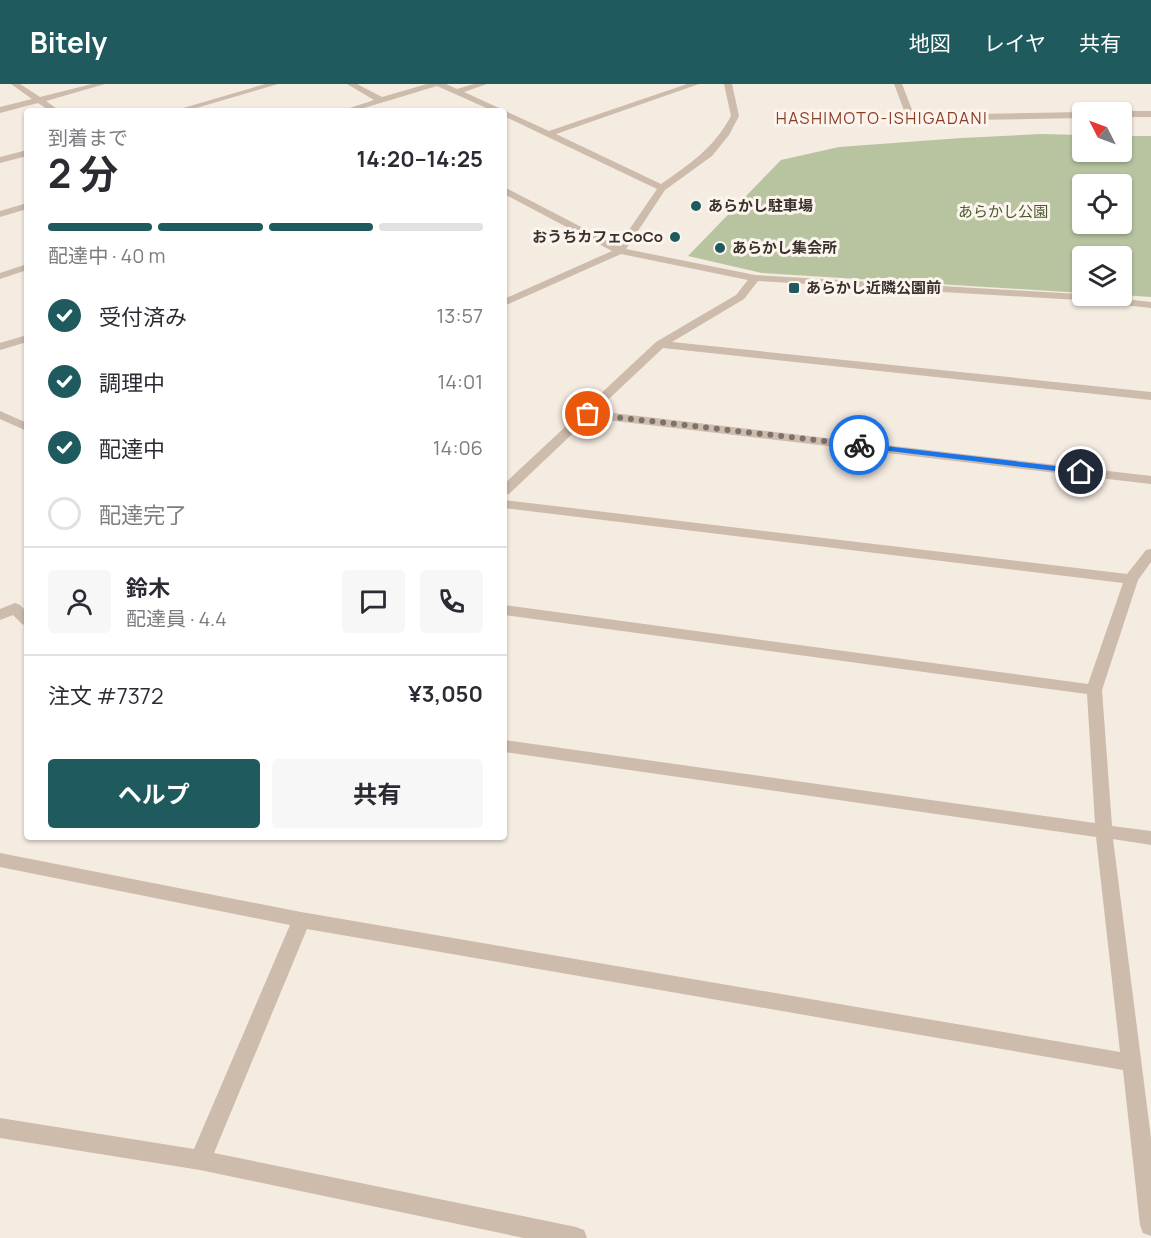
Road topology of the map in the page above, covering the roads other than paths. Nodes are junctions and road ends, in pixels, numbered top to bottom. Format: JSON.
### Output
{"nodes":[{"id":1,"x":15,"y":84,"type":"edge"},
{"id":2,"x":101,"y":84,"type":"edge"},
{"id":3,"x":274,"y":84,"type":"edge"},
{"id":4,"x":351,"y":84,"type":"edge"},
{"id":5,"x":437,"y":84,"type":"edge"},
{"id":6,"x":483,"y":84,"type":"edge"},
{"id":7,"x":694,"y":84,"type":"edge"},
{"id":8,"x":728,"y":84,"type":"edge"},
{"id":9,"x":898,"y":84,"type":"edge"},
{"id":10,"x":459,"y":91,"type":"junction"},
{"id":11,"x":39,"y":100,"type":"junction"},
{"id":12,"x":381,"y":100,"type":"junction"},
{"id":13,"x":51,"y":108,"type":"edge"},
{"id":14,"x":188,"y":108,"type":"edge"},
{"id":15,"x":356,"y":108,"type":"edge"},
{"id":16,"x":494,"y":108,"type":"edge"},
{"id":17,"x":0,"y":110,"type":"edge"},
{"id":18,"x":507,"y":114,"type":"edge"},
{"id":19,"x":1132,"y":114,"type":"edge"},
{"id":20,"x":1151,"y":114,"type":"edge"},
{"id":21,"x":1072,"y":115,"type":"edge"},
{"id":22,"x":549,"y":134,"type":"junction"},
{"id":23,"x":24,"y":154,"type":"edge"},
{"id":24,"x":0,"y":160,"type":"edge"},
{"id":25,"x":662,"y":188,"type":"junction"},
{"id":26,"x":507,"y":192,"type":"edge"},
{"id":27,"x":24,"y":207,"type":"edge"},
{"id":28,"x":0,"y":214,"type":"edge"},
{"id":29,"x":620,"y":251,"type":"junction"},
{"id":30,"x":24,"y":268,"type":"edge"},
{"id":31,"x":0,"y":276,"type":"edge"},
{"id":32,"x":755,"y":279,"type":"junction"},
{"id":33,"x":507,"y":302,"type":"edge"},
{"id":34,"x":1151,"y":305,"type":"edge"},
{"id":35,"x":24,"y":339,"type":"edge"},
{"id":36,"x":660,"y":344,"type":"junction"},
{"id":37,"x":0,"y":347,"type":"edge"},
{"id":38,"x":1151,"y":396,"type":"edge"},
{"id":39,"x":588,"y":414,"type":"junction"},
{"id":40,"x":0,"y":415,"type":"edge"},
{"id":41,"x":24,"y":426,"type":"edge"},
{"id":42,"x":1151,"y":480,"type":"edge"},
{"id":43,"x":507,"y":488,"type":"edge"},
{"id":44,"x":507,"y":504,"type":"edge"},
{"id":45,"x":1151,"y":553,"type":"edge"},
{"id":46,"x":1131,"y":579,"type":"junction"},
{"id":47,"x":507,"y":610,"type":"edge"},
{"id":48,"x":0,"y":615,"type":"edge"},
{"id":49,"x":24,"y":618,"type":"edge"},
{"id":50,"x":1095,"y":690,"type":"junction"},
{"id":51,"x":507,"y":746,"type":"edge"},
{"id":52,"x":1104,"y":832,"type":"junction"},
{"id":53,"x":1151,"y":838,"type":"edge"},
{"id":54,"x":0,"y":860,"type":"edge"},
{"id":55,"x":301,"y":920,"type":"junction"},
{"id":56,"x":1132,"y":1063,"type":"junction"},
{"id":57,"x":0,"y":1128,"type":"edge"},
{"id":58,"x":200,"y":1160,"type":"junction"},
{"id":59,"x":1151,"y":1225,"type":"edge"},
{"id":60,"x":576,"y":1238,"type":"edge"}],
"edges":[{"from":1,"to":11,"type":"street"},
{"from":2,"to":11,"type":"street"},
{"from":3,"to":14,"type":"street"},
{"from":4,"to":12,"type":"street"},
{"from":5,"to":10,"type":"street"},
{"from":5,"to":12,"type":"street"},
{"from":6,"to":10,"type":"street"},
{"from":7,"to":22,"type":"street"},
{"from":8,"to":25,"type":"street"},
{"from":9,"to":21,"type":"street"},
{"from":10,"to":16,"type":"street"},
{"from":11,"to":13,"type":"street"},
{"from":11,"to":17,"type":"street"},
{"from":12,"to":15,"type":"street"},
{"from":18,"to":22,"type":"street"},
{"from":19,"to":20,"type":"street"},
{"from":22,"to":25,"type":"street"},
{"from":23,"to":24,"type":"street"},
{"from":25,"to":29,"type":"street"},
{"from":26,"to":29,"type":"street"},
{"from":27,"to":28,"type":"street"},
{"from":29,"to":32,"type":"street"},
{"from":29,"to":33,"type":"street"},
{"from":30,"to":31,"type":"street"},
{"from":32,"to":34,"type":"street"},
{"from":32,"to":36,"type":"street"},
{"from":35,"to":37,"type":"street"},
{"from":36,"to":38,"type":"street"},
{"from":36,"to":39,"type":"street"},
{"from":39,"to":42,"type":"street"},
{"from":39,"to":43,"type":"street"},
{"from":40,"to":41,"type":"street"},
{"from":44,"to":46,"type":"street"},
{"from":45,"to":46,"type":"street"},
{"from":46,"to":50,"type":"street"},
{"from":47,"to":50,"type":"street"},
{"from":48,"to":49,"type":"street"},
{"from":50,"to":52,"type":"street"},
{"from":51,"to":52,"type":"street"},
{"from":52,"to":53,"type":"street"},
{"from":52,"to":56,"type":"street"},
{"from":54,"to":55,"type":"street"},
{"from":55,"to":56,"type":"street"},
{"from":55,"to":58,"type":"street"},
{"from":56,"to":59,"type":"street"},
{"from":57,"to":58,"type":"street"},
{"from":58,"to":60,"type":"street"}]}
